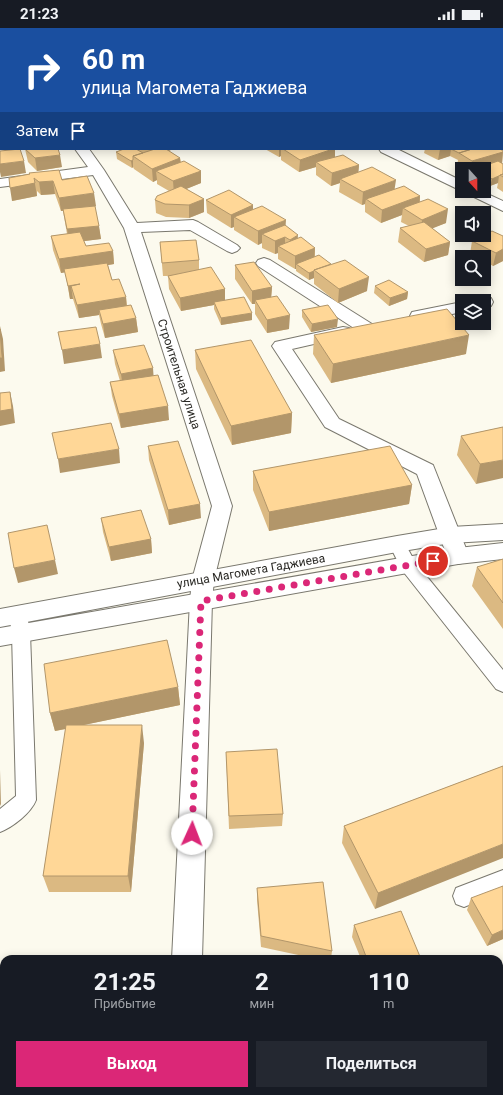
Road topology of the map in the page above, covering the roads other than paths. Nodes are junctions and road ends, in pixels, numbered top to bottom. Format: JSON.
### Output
{"nodes":[{"id":1,"x":388,"y":150,"type":"edge"},
{"id":2,"x":89,"y":159,"type":"edge"},
{"id":3,"x":0,"y":183,"type":"edge"},
{"id":4,"x":455,"y":184,"type":"edge"},
{"id":5,"x":484,"y":198,"type":"edge"},
{"id":6,"x":503,"y":208,"type":"edge"},
{"id":7,"x":132,"y":228,"type":"junction"},
{"id":8,"x":232,"y":248,"type":"dead end"},
{"id":9,"x":264,"y":263,"type":"dead end"},
{"id":10,"x":455,"y":309,"type":"edge"},
{"id":11,"x":403,"y":320,"type":"edge"},
{"id":12,"x":503,"y":532,"type":"edge"},
{"id":13,"x":451,"y":535,"type":"junction"},
{"id":14,"x":397,"y":544,"type":"junction"},
{"id":15,"x":503,"y":551,"type":"edge"},
{"id":16,"x":458,"y":556,"type":"junction"},
{"id":17,"x":408,"y":566,"type":"junction"},
{"id":18,"x":202,"y":590,"type":"junction"},
{"id":19,"x":10,"y":626,"type":"edge"},
{"id":20,"x":503,"y":684,"type":"edge"},
{"id":21,"x":0,"y":822,"type":"edge"},
{"id":22,"x":503,"y":880,"type":"edge"},
{"id":23,"x":464,"y":896,"type":"dead end"},
{"id":24,"x":187,"y":955,"type":"edge"}],
"edges":[{"from":1,"to":4,"type":"street"},
{"from":2,"to":3,"type":"street"},
{"from":2,"to":7,"type":"street","name":"Строительная улица"},
{"from":5,"to":6,"type":"street"},
{"from":7,"to":8,"type":"street"},
{"from":7,"to":18,"type":"street","name":"Строительная улица"},
{"from":9,"to":13,"type":"street"},
{"from":10,"to":11,"type":"street"},
{"from":12,"to":13,"type":"street","name":"улица Магомета Гаджиева"},
{"from":13,"to":14,"type":"street","name":"улица Магомета Гаджиева"},
{"from":13,"to":16,"type":"street"},
{"from":14,"to":17,"type":"lane"},
{"from":14,"to":18,"type":"street","name":"улица Магомета Гаджиева"},
{"from":15,"to":16,"type":"street","name":"улица Магомета Гаджиева"},
{"from":16,"to":17,"type":"street","name":"улица Магомета Гаджиева"},
{"from":17,"to":18,"type":"street","name":"улица Магомета Гаджиева"},
{"from":17,"to":20,"type":"lane"},
{"from":18,"to":19,"type":"street","name":"улица Магомета Гаджиева"},
{"from":18,"to":24,"type":"street","name":"Строительная улица"},
{"from":19,"to":21,"type":"lane"},
{"from":22,"to":23,"type":"lane"}]}
